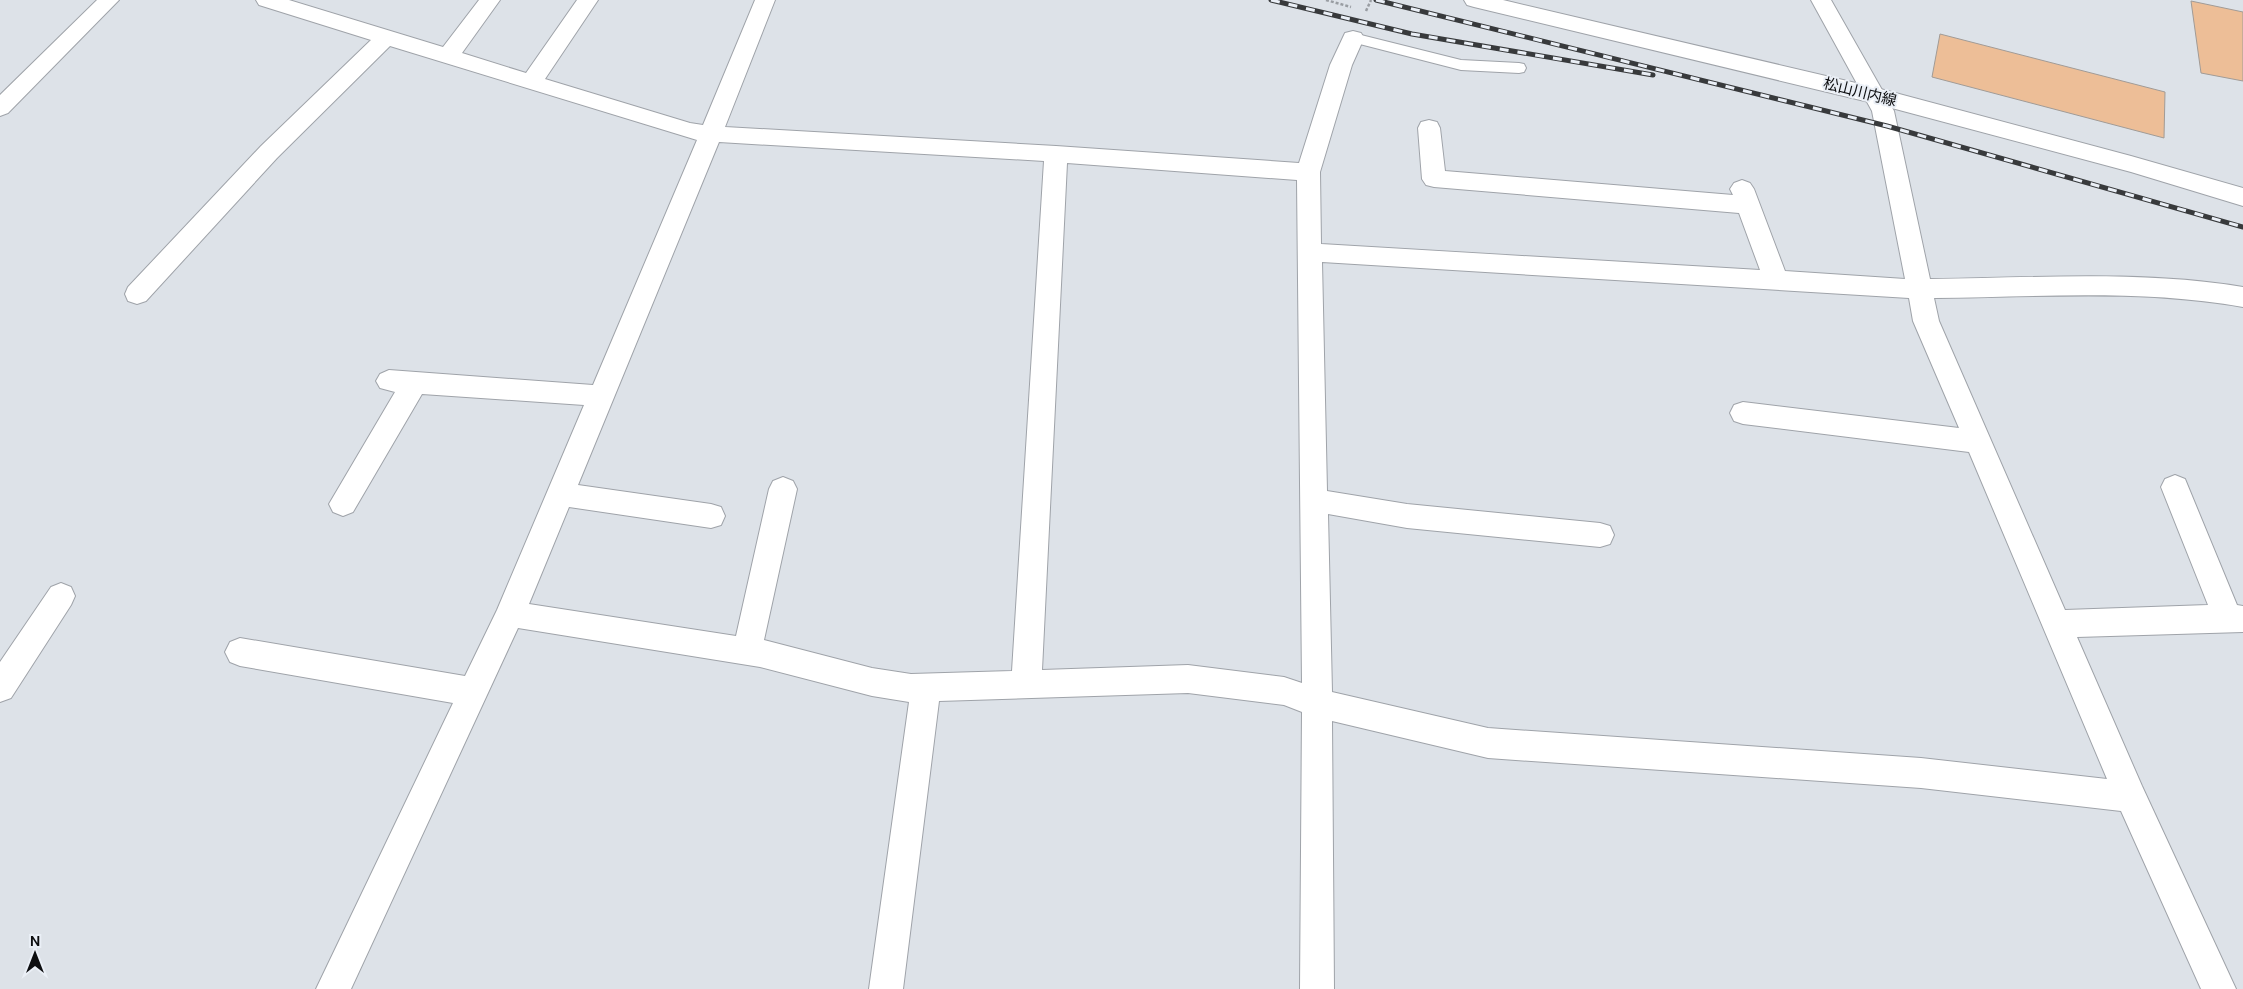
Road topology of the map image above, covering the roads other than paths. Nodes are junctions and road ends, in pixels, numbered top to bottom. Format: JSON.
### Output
{"nodes":[{"id":1,"x":109,"y":0,"type":"edge"},
{"id":2,"x":266,"y":0,"type":"edge"},
{"id":3,"x":490,"y":0,"type":"edge"},
{"id":4,"x":588,"y":0,"type":"edge"},
{"id":5,"x":765,"y":0,"type":"edge"},
{"id":6,"x":1474,"y":0,"type":"edge"},
{"id":7,"x":1821,"y":0,"type":"edge"},
{"id":8,"x":386,"y":37,"type":"junction"},
{"id":9,"x":1353,"y":38,"type":"joint"},
{"id":10,"x":448,"y":56,"type":"junction"},
{"id":11,"x":1519,"y":68,"type":"dead end"},
{"id":12,"x":531,"y":82,"type":"junction"},
{"id":13,"x":1874,"y":95,"type":"junction"},
{"id":14,"x":0,"y":108,"type":"edge"},
{"id":15,"x":1428,"y":128,"type":"dead end"},
{"id":16,"x":711,"y":134,"type":"junction"},
{"id":17,"x":1056,"y":154,"type":"junction"},
{"id":18,"x":1308,"y":172,"type":"junction"},
{"id":19,"x":2243,"y":197,"type":"edge"},
{"id":20,"x":1310,"y":252,"type":"junction"},
{"id":21,"x":1776,"y":280,"type":"junction"},
{"id":22,"x":1919,"y":289,"type":"junction"},
{"id":23,"x":137,"y":294,"type":"dead end"},
{"id":24,"x":2243,"y":298,"type":"edge"},
{"id":25,"x":602,"y":396,"type":"junction"},
{"id":26,"x":1743,"y":413,"type":"dead end"},
{"id":27,"x":1978,"y":442,"type":"junction"},
{"id":28,"x":2175,"y":488,"type":"dead end"},
{"id":29,"x":783,"y":489,"type":"dead end"},
{"id":30,"x":561,"y":494,"type":"junction"},
{"id":31,"x":1313,"y":500,"type":"junction"},
{"id":32,"x":343,"y":504,"type":"dead end"},
{"id":33,"x":711,"y":516,"type":"dead end"},
{"id":34,"x":1600,"y":535,"type":"dead end"},
{"id":35,"x":61,"y":596,"type":"dead end"},
{"id":36,"x":510,"y":614,"type":"junction"},
{"id":37,"x":2235,"y":618,"type":"edge"},
{"id":38,"x":2056,"y":624,"type":"junction"},
{"id":39,"x":747,"y":651,"type":"junction"},
{"id":40,"x":240,"y":652,"type":"dead end"},
{"id":41,"x":1026,"y":685,"type":"junction"},
{"id":42,"x":0,"y":688,"type":"edge"},
{"id":43,"x":926,"y":688,"type":"junction"},
{"id":44,"x":473,"y":692,"type":"junction"},
{"id":45,"x":1316,"y":703,"type":"junction"},
{"id":46,"x":2131,"y":797,"type":"junction"},
{"id":47,"x":333,"y":989,"type":"edge"},
{"id":48,"x":886,"y":989,"type":"edge"},
{"id":49,"x":1318,"y":989,"type":"edge"},
{"id":50,"x":2219,"y":989,"type":"edge"}],
"edges":[{"from":1,"to":14,"type":"street"},
{"from":2,"to":8,"type":"street"},
{"from":3,"to":10,"type":"street"},
{"from":4,"to":12,"type":"street"},
{"from":5,"to":16,"type":"street"},
{"from":6,"to":13,"type":"street","name":"松山川内線"},
{"from":7,"to":13,"type":"street"},
{"from":8,"to":10,"type":"street"},
{"from":8,"to":23,"type":"street"},
{"from":9,"to":11,"type":"lane"},
{"from":9,"to":18,"type":"street"},
{"from":10,"to":12,"type":"street"},
{"from":12,"to":16,"type":"street"},
{"from":13,"to":19,"type":"street","name":"松山川内線"},
{"from":13,"to":22,"type":"street"},
{"from":15,"to":21,"type":"street"},
{"from":16,"to":17,"type":"street"},
{"from":16,"to":25,"type":"street"},
{"from":17,"to":18,"type":"street"},
{"from":17,"to":41,"type":"street"},
{"from":18,"to":20,"type":"street"},
{"from":20,"to":21,"type":"street"},
{"from":20,"to":31,"type":"street"},
{"from":21,"to":22,"type":"street"},
{"from":22,"to":24,"type":"street"},
{"from":22,"to":27,"type":"street"},
{"from":25,"to":30,"type":"street"},
{"from":25,"to":32,"type":"street"},
{"from":26,"to":27,"type":"street"},
{"from":27,"to":38,"type":"street"},
{"from":28,"to":37,"type":"street"},
{"from":29,"to":39,"type":"street"},
{"from":30,"to":33,"type":"street"},
{"from":30,"to":36,"type":"street"},
{"from":31,"to":34,"type":"street"},
{"from":31,"to":45,"type":"street"},
{"from":35,"to":42,"type":"street"},
{"from":36,"to":39,"type":"street"},
{"from":36,"to":44,"type":"street"},
{"from":37,"to":38,"type":"street"},
{"from":38,"to":46,"type":"street"},
{"from":39,"to":43,"type":"street"},
{"from":40,"to":44,"type":"street"},
{"from":41,"to":43,"type":"street"},
{"from":41,"to":45,"type":"street"},
{"from":43,"to":48,"type":"street"},
{"from":44,"to":47,"type":"street"},
{"from":45,"to":46,"type":"street"},
{"from":45,"to":49,"type":"street"},
{"from":46,"to":50,"type":"street"}]}
